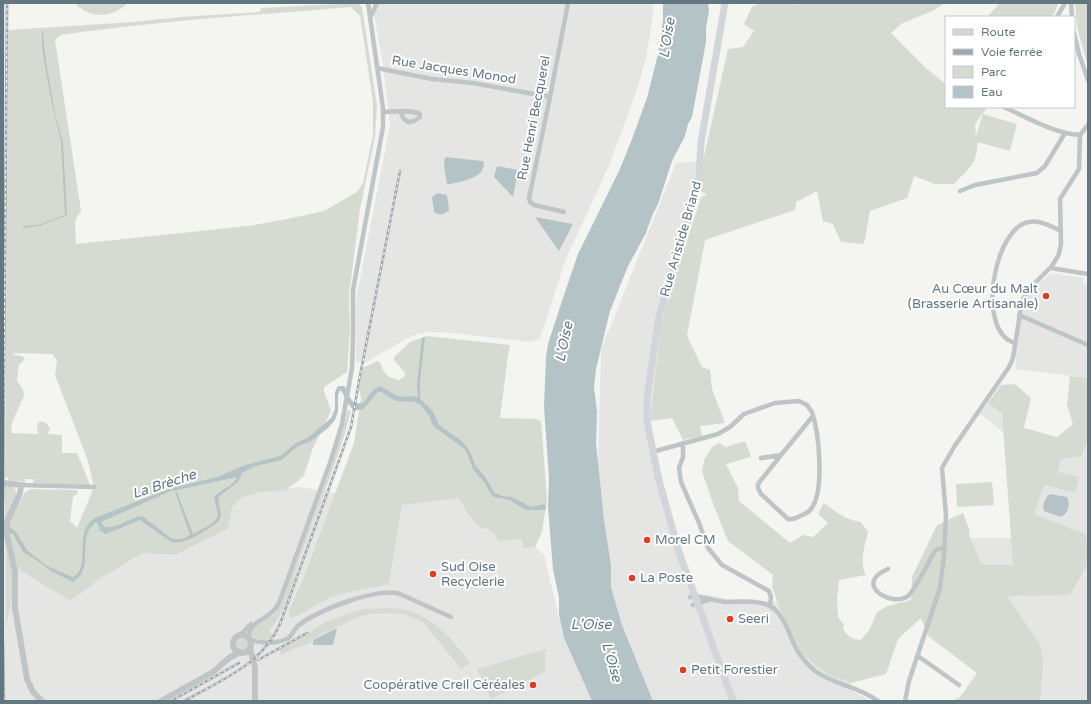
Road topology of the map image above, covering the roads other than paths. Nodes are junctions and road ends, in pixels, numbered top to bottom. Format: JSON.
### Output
{"nodes":[{"id":1,"x":368,"y":3,"type":"edge"},
{"id":2,"x":377,"y":3,"type":"edge"},
{"id":3,"x":568,"y":3,"type":"edge"},
{"id":4,"x":725,"y":3,"type":"edge"},
{"id":5,"x":1066,"y":3,"type":"edge"},
{"id":6,"x":1071,"y":3,"type":"edge"},
{"id":7,"x":1058,"y":16,"type":"edge"},
{"id":8,"x":1072,"y":16,"type":"edge"},
{"id":9,"x":370,"y":18,"type":"junction"},
{"id":10,"x":1075,"y":37,"type":"edge"},
{"id":11,"x":377,"y":68,"type":"junction"},
{"id":12,"x":1088,"y":80,"type":"edge"},
{"id":13,"x":550,"y":97,"type":"junction"},
{"id":14,"x":1006,"y":108,"type":"edge"},
{"id":15,"x":383,"y":112,"type":"junction"},
{"id":16,"x":400,"y":112,"type":"dead end"},
{"id":17,"x":1088,"y":125,"type":"edge"},
{"id":18,"x":1065,"y":133,"type":"junction"},
{"id":19,"x":1080,"y":135,"type":"junction"},
{"id":20,"x":960,"y":191,"type":"dead end"},
{"id":21,"x":564,"y":212,"type":"dead end"},
{"id":22,"x":1060,"y":231,"type":"junction"},
{"id":23,"x":1050,"y":268,"type":"junction"},
{"id":24,"x":1088,"y":274,"type":"edge"},
{"id":25,"x":1019,"y":315,"type":"junction"},
{"id":26,"x":1015,"y":343,"type":"junction"},
{"id":27,"x":1088,"y":345,"type":"edge"},
{"id":28,"x":813,"y":416,"type":"junction"},
{"id":29,"x":683,"y":443,"type":"junction"},
{"id":30,"x":652,"y":452,"type":"junction"},
{"id":31,"x":781,"y":455,"type":"junction"},
{"id":32,"x":760,"y":458,"type":"dead end"},
{"id":33,"x":3,"y":483,"type":"edge"},
{"id":34,"x":21,"y":484,"type":"junction"},
{"id":35,"x":94,"y":487,"type":"dead end"},
{"id":36,"x":944,"y":548,"type":"junction"},
{"id":37,"x":888,"y":569,"type":"dead end"},
{"id":38,"x":695,"y":600,"type":"junction"},
{"id":39,"x":770,"y":606,"type":"junction"},
{"id":40,"x":266,"y":616,"type":"junction"},
{"id":41,"x":451,"y":617,"type":"dead end"},
{"id":42,"x":240,"y":636,"type":"junction"},
{"id":43,"x":250,"y":643,"type":"junction"},
{"id":44,"x":234,"y":646,"type":"junction"},
{"id":45,"x":241,"y":652,"type":"junction"},
{"id":46,"x":918,"y":656,"type":"junction"},
{"id":47,"x":223,"y":664,"type":"junction"},
{"id":48,"x":255,"y":668,"type":"junction"},
{"id":49,"x":959,"y":685,"type":"dead end"},
{"id":50,"x":877,"y":700,"type":"edge"},
{"id":51,"x":42,"y":701,"type":"edge"},
{"id":52,"x":161,"y":701,"type":"edge"},
{"id":53,"x":255,"y":701,"type":"edge"},
{"id":54,"x":733,"y":701,"type":"edge"},
{"id":55,"x":905,"y":701,"type":"edge"}],
"edges":[{"from":1,"to":9,"type":"street"},
{"from":2,"to":9,"type":"street"},
{"from":3,"to":13,"type":"street","name":"Rue Henri Becquerel"},
{"from":4,"to":30,"type":"main road","name":"Rue Aristide Briand"},
{"from":5,"to":7,"type":"street"},
{"from":6,"to":8,"type":"street"},
{"from":9,"to":11,"type":"street"},
{"from":10,"to":12,"type":"street"},
{"from":11,"to":13,"type":"street","name":"Rue Jacques Monod"},
{"from":11,"to":15,"type":"street"},
{"from":13,"to":21,"type":"street","name":"Rue Henri Becquerel"},
{"from":14,"to":18,"type":"street"},
{"from":15,"to":16,"type":"street"},
{"from":15,"to":40,"type":"street"},
{"from":17,"to":19,"type":"street"},
{"from":18,"to":19,"type":"street"},
{"from":18,"to":20,"type":"street"},
{"from":19,"to":22,"type":"street"},
{"from":22,"to":23,"type":"street"},
{"from":22,"to":26,"type":"street"},
{"from":23,"to":24,"type":"street"},
{"from":23,"to":25,"type":"street"},
{"from":25,"to":26,"type":"street"},
{"from":25,"to":27,"type":"street"},
{"from":26,"to":36,"type":"street"},
{"from":28,"to":29,"type":"street"},
{"from":28,"to":31,"type":"street"},
{"from":28,"to":31,"type":"street"},
{"from":29,"to":30,"type":"street"},
{"from":29,"to":39,"type":"street"},
{"from":30,"to":38,"type":"main road","name":"Rue Aristide Briand"},
{"from":31,"to":32,"type":"street"},
{"from":33,"to":34,"type":"street"},
{"from":34,"to":35,"type":"street"},
{"from":34,"to":51,"type":"street"},
{"from":36,"to":37,"type":"street"},
{"from":36,"to":46,"type":"street"},
{"from":38,"to":39,"type":"street"},
{"from":38,"to":54,"type":"main road","name":"Rue Aristide Briand"},
{"from":39,"to":50,"type":"street"},
{"from":40,"to":42,"type":"street"},
{"from":40,"to":43,"type":"street"},
{"from":41,"to":43,"type":"street"},
{"from":42,"to":43,"type":"street"},
{"from":42,"to":44,"type":"street"},
{"from":43,"to":45,"type":"street"},
{"from":43,"to":48,"type":"street"},
{"from":44,"to":45,"type":"street"},
{"from":44,"to":47,"type":"street"},
{"from":45,"to":47,"type":"street"},
{"from":45,"to":48,"type":"street"},
{"from":46,"to":49,"type":"street"},
{"from":46,"to":55,"type":"street"},
{"from":47,"to":52,"type":"street"},
{"from":48,"to":53,"type":"street"}]}
